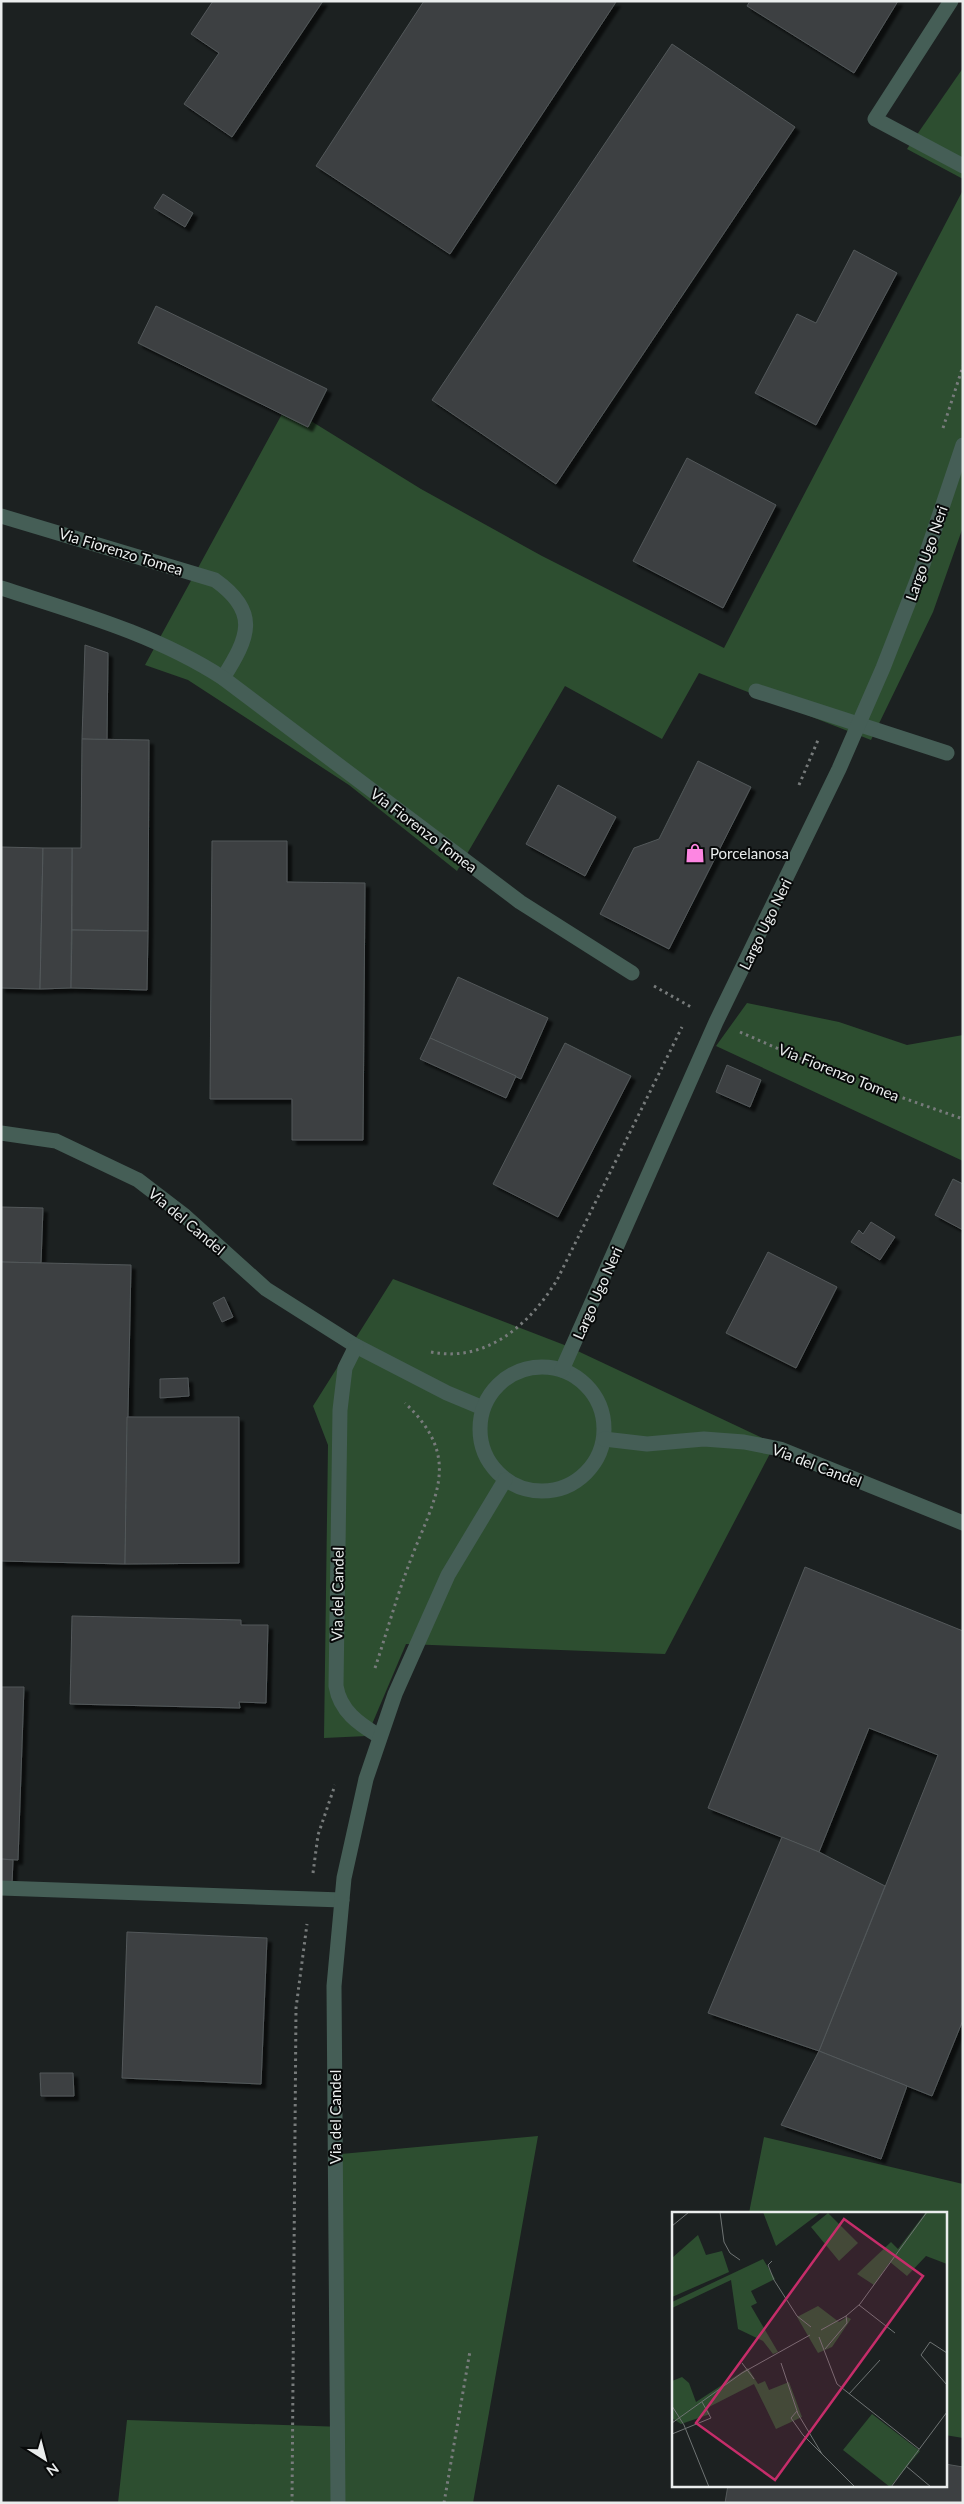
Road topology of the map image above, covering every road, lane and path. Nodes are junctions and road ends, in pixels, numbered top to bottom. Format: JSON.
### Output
{"nodes":[{"id":1,"x":951,"y":1,"type":"edge"},
{"id":2,"x":963,"y":166,"type":"edge"},
{"id":3,"x":963,"y":366,"type":"edge"},
{"id":4,"x":941,"y":432,"type":"dead end"},
{"id":5,"x":963,"y":445,"type":"edge"},
{"id":6,"x":1,"y":516,"type":"edge"},
{"id":7,"x":1,"y":588,"type":"edge"},
{"id":8,"x":223,"y":678,"type":"junction"},
{"id":9,"x":756,"y":691,"type":"dead end"},
{"id":10,"x":828,"y":715,"type":"junction"},
{"id":11,"x":858,"y":725,"type":"junction"},
{"id":12,"x":947,"y":753,"type":"dead end"},
{"id":13,"x":798,"y":788,"type":"dead end"},
{"id":14,"x":632,"y":973,"type":"joint"},
{"id":15,"x":696,"y":998,"type":"dead end"},
{"id":16,"x":692,"y":1007,"type":"junction"},
{"id":17,"x":687,"y":1016,"type":"dead end"},
{"id":18,"x":716,"y":1022,"type":"junction"},
{"id":19,"x":683,"y":1025,"type":"dead end"},
{"id":20,"x":963,"y":1119,"type":"edge"},
{"id":21,"x":1,"y":1133,"type":"edge"},
{"id":22,"x":356,"y":1346,"type":"junction"},
{"id":23,"x":425,"y":1351,"type":"dead end"},
{"id":24,"x":562,"y":1370,"type":"junction"},
{"id":25,"x":483,"y":1408,"type":"junction"},
{"id":26,"x":604,"y":1439,"type":"junction"},
{"id":27,"x":506,"y":1480,"type":"junction"},
{"id":28,"x":963,"y":1523,"type":"edge"},
{"id":29,"x":379,"y":1736,"type":"junction"},
{"id":30,"x":1,"y":1888,"type":"edge"},
{"id":31,"x":342,"y":1900,"type":"junction"},
{"id":32,"x":470,"y":2351,"type":"dead end"},
{"id":33,"x":338,"y":2503,"type":"edge"},
{"id":34,"x":444,"y":2503,"type":"edge"}],
"edges":[{"from":1,"to":2,"type":"street"},
{"from":3,"to":4,"type":"path"},
{"from":5,"to":11,"type":"street","name":"Largo Ugo Neri"},
{"from":6,"to":8,"type":"street","name":"Via Fiorenzo Tomea"},
{"from":7,"to":8,"type":"street","name":"Via Fiorenzo Tomea"},
{"from":8,"to":14,"type":"street","name":"Via Fiorenzo Tomea"},
{"from":9,"to":10,"type":"street"},
{"from":10,"to":11,"type":"street"},
{"from":10,"to":13,"type":"path"},
{"from":11,"to":12,"type":"street"},
{"from":11,"to":18,"type":"street","name":"Largo Ugo Neri"},
{"from":14,"to":16,"type":"path"},
{"from":15,"to":16,"type":"path"},
{"from":16,"to":17,"type":"path"},
{"from":18,"to":20,"type":"path","name":"Via Fiorenzo Tomea"},
{"from":18,"to":24,"type":"street","name":"Largo Ugo Neri"},
{"from":19,"to":23,"type":"path"},
{"from":21,"to":22,"type":"street","name":"Via del Candel"},
{"from":22,"to":25,"type":"street","name":"Via del Candel"},
{"from":22,"to":29,"type":"street","name":"Via del Candel"},
{"from":24,"to":25,"type":"street"},
{"from":24,"to":26,"type":"street"},
{"from":25,"to":27,"type":"street"},
{"from":26,"to":27,"type":"street"},
{"from":26,"to":28,"type":"street","name":"Via del Candel"},
{"from":27,"to":29,"type":"street","name":"Via del Candel"},
{"from":29,"to":31,"type":"street","name":"Via del Candel"},
{"from":30,"to":31,"type":"street"},
{"from":31,"to":33,"type":"street","name":"Via del Candel"},
{"from":32,"to":34,"type":"path"}]}
